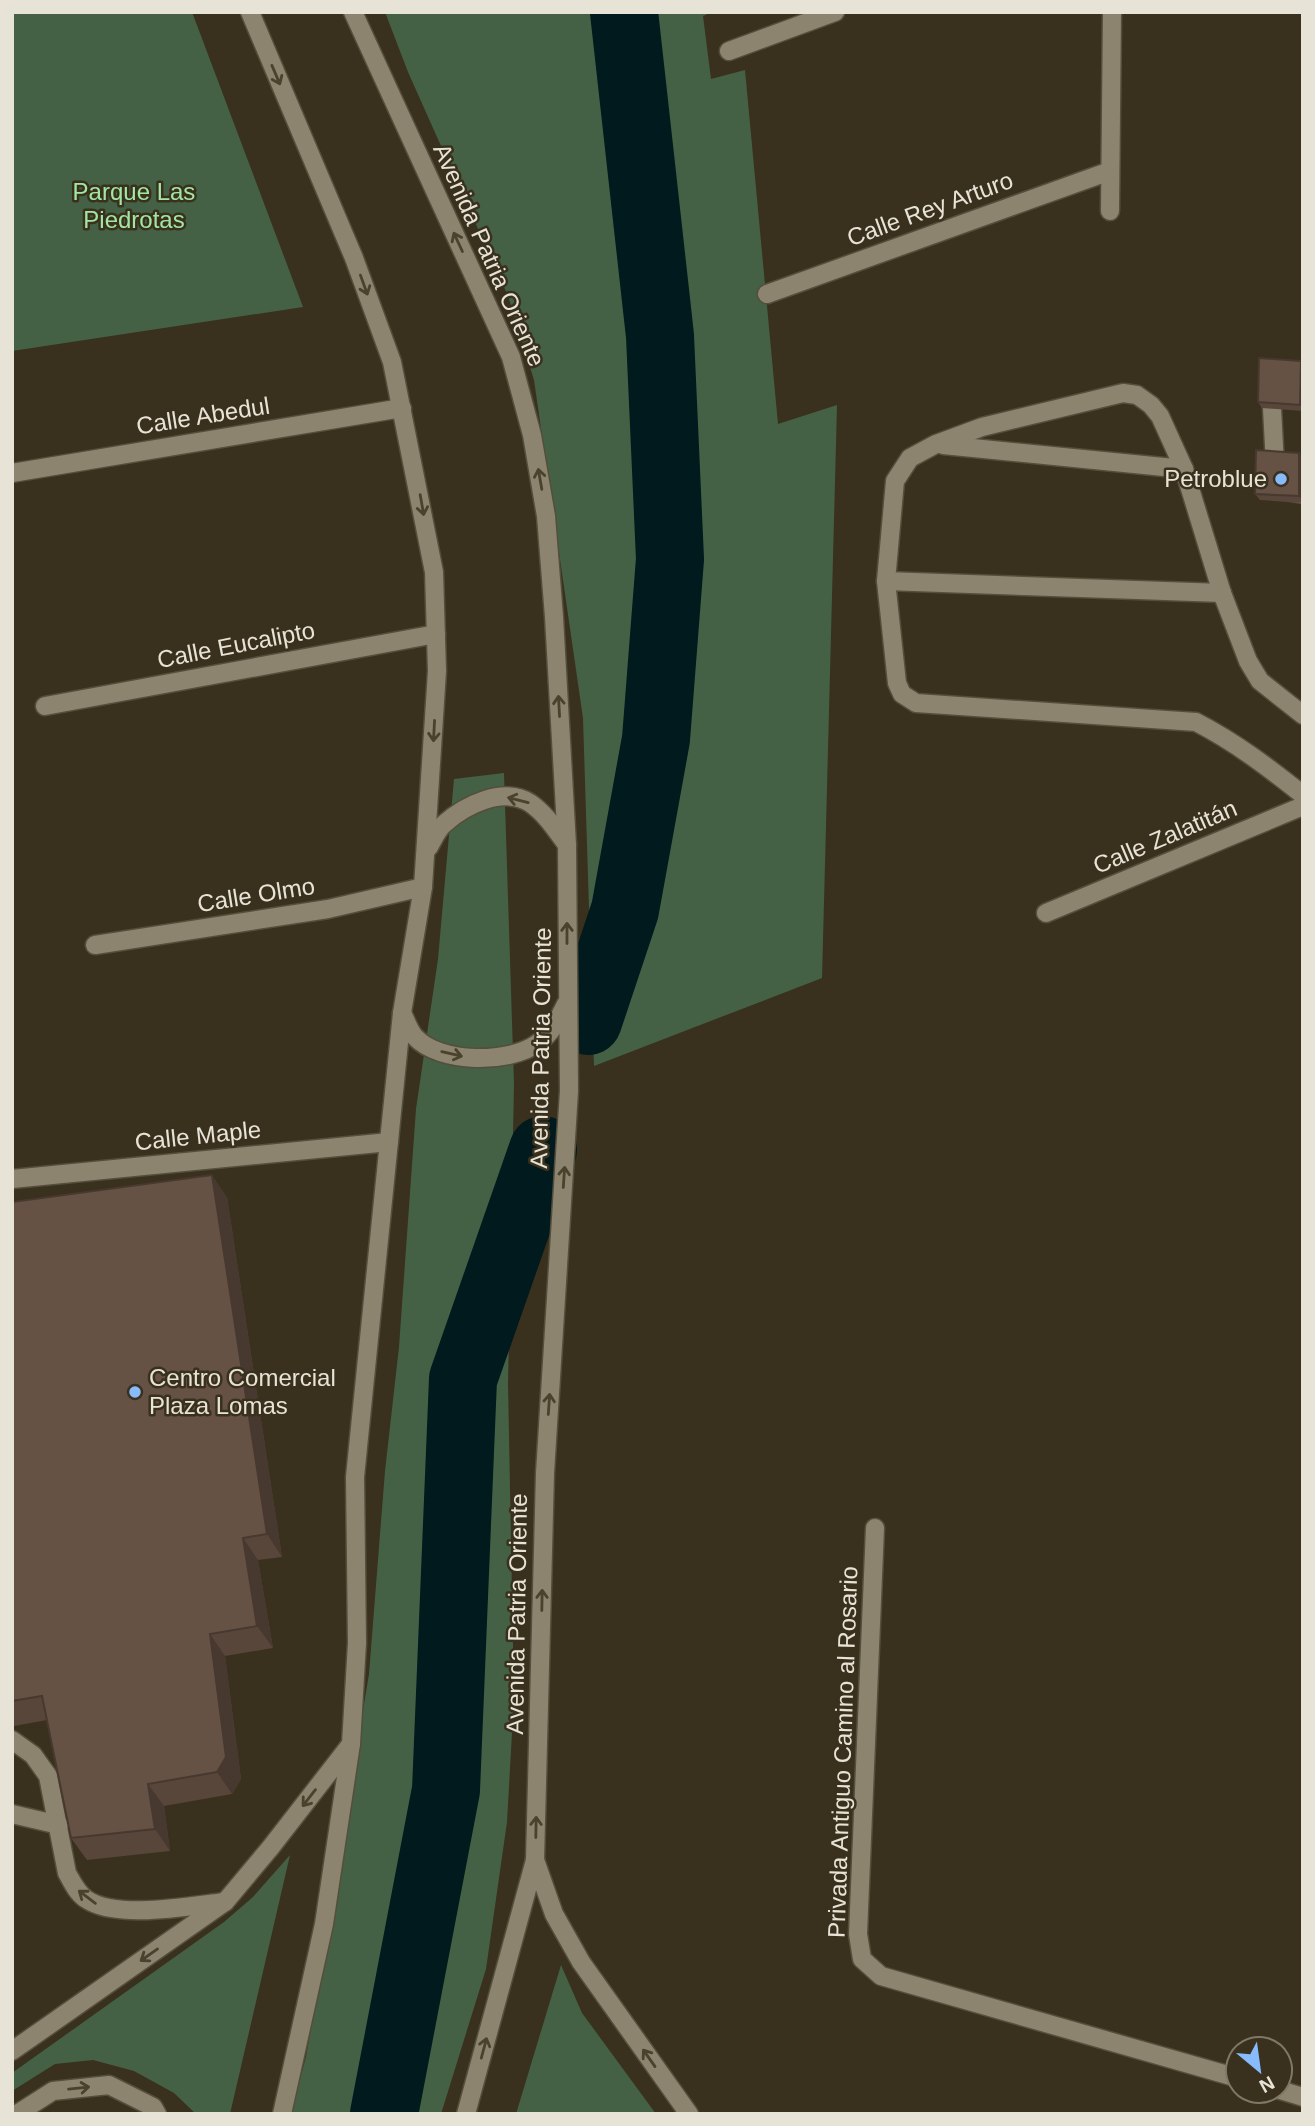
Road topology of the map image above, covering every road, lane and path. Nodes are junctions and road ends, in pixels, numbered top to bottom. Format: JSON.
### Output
{"nodes":[{"id":1,"x":250,"y":12,"type":"edge"},
{"id":2,"x":353,"y":12,"type":"edge"},
{"id":3,"x":835,"y":12,"type":"edge"},
{"id":4,"x":1112,"y":12,"type":"edge"},
{"id":5,"x":729,"y":51,"type":"dead end"},
{"id":6,"x":1110,"y":171,"type":"junction"},
{"id":7,"x":1110,"y":211,"type":"dead end"},
{"id":8,"x":767,"y":293,"type":"dead end"},
{"id":9,"x":1303,"y":374,"type":"edge"},
{"id":10,"x":402,"y":408,"type":"junction"},
{"id":11,"x":936,"y":444,"type":"junction"},
{"id":12,"x":1184,"y":469,"type":"junction"},
{"id":13,"x":12,"y":473,"type":"edge"},
{"id":14,"x":1303,"y":494,"type":"edge"},
{"id":15,"x":886,"y":581,"type":"junction"},
{"id":16,"x":1222,"y":593,"type":"junction"},
{"id":17,"x":436,"y":634,"type":"junction"},
{"id":18,"x":45,"y":706,"type":"dead end"},
{"id":19,"x":1303,"y":715,"type":"edge"},
{"id":20,"x":1303,"y":795,"type":"edge"},
{"id":21,"x":1303,"y":806,"type":"edge"},
{"id":22,"x":567,"y":845,"type":"junction"},
{"id":23,"x":427,"y":850,"type":"junction"},
{"id":24,"x":424,"y":887,"type":"junction"},
{"id":25,"x":1046,"y":913,"type":"dead end"},
{"id":26,"x":95,"y":945,"type":"dead end"},
{"id":27,"x":568,"y":1001,"type":"junction"},
{"id":28,"x":402,"y":1013,"type":"junction"},
{"id":29,"x":389,"y":1142,"type":"junction"},
{"id":30,"x":12,"y":1179,"type":"edge"},
{"id":31,"x":876,"y":1528,"type":"dead end"},
{"id":32,"x":12,"y":1740,"type":"edge"},
{"id":33,"x":351,"y":1744,"type":"junction"},
{"id":34,"x":12,"y":1814,"type":"edge"},
{"id":35,"x":59,"y":1825,"type":"junction"},
{"id":36,"x":535,"y":1860,"type":"junction"},
{"id":37,"x":225,"y":1902,"type":"junction"},
{"id":38,"x":12,"y":2051,"type":"edge"},
{"id":39,"x":1224,"y":2074,"type":"edge"},
{"id":40,"x":17,"y":2114,"type":"edge"},
{"id":41,"x":158,"y":2114,"type":"edge"},
{"id":42,"x":282,"y":2114,"type":"edge"},
{"id":43,"x":466,"y":2114,"type":"edge"},
{"id":44,"x":688,"y":2114,"type":"edge"}],
"edges":[{"from":1,"to":10,"type":"street","one_way":true},
{"from":22,"to":2,"type":"street","name":"Avenida Patria Oriente","one_way":true},
{"from":3,"to":5,"type":"street"},
{"from":4,"to":6,"type":"street"},
{"from":6,"to":7,"type":"street"},
{"from":6,"to":8,"type":"street","name":"Calle Rey Arturo"},
{"from":9,"to":14,"type":"street"},
{"from":10,"to":13,"type":"street","name":"Calle Abedul"},
{"from":10,"to":17,"type":"street","one_way":true},
{"from":11,"to":12,"type":"street"},
{"from":11,"to":12,"type":"street"},
{"from":11,"to":15,"type":"street"},
{"from":12,"to":16,"type":"street"},
{"from":15,"to":16,"type":"street"},
{"from":15,"to":20,"type":"street"},
{"from":16,"to":19,"type":"street"},
{"from":17,"to":18,"type":"street","name":"Calle Eucalipto"},
{"from":17,"to":23,"type":"street","one_way":true},
{"from":21,"to":25,"type":"street","name":"Calle Zalatitán"},
{"from":22,"to":23,"type":"street","one_way":true},
{"from":27,"to":22,"type":"street","name":"Avenida Patria Oriente","one_way":true},
{"from":23,"to":24,"type":"street"},
{"from":24,"to":26,"type":"street","name":"Calle Olmo"},
{"from":24,"to":28,"type":"street"},
{"from":28,"to":27,"type":"street","one_way":true},
{"from":36,"to":27,"type":"street","name":"Avenida Patria Oriente","one_way":true},
{"from":28,"to":29,"type":"street"},
{"from":29,"to":30,"type":"street","name":"Calle Maple"},
{"from":29,"to":33,"type":"street"},
{"from":31,"to":39,"type":"street","name":"Privada Antiguo Camino al Rosario"},
{"from":32,"to":35,"type":"street"},
{"from":33,"to":37,"type":"street","one_way":true},
{"from":33,"to":42,"type":"street"},
{"from":34,"to":35,"type":"street"},
{"from":37,"to":35,"type":"street","one_way":true},
{"from":43,"to":36,"type":"street","name":"Avenida Patria Oriente","one_way":true},
{"from":44,"to":36,"type":"street","one_way":true},
{"from":37,"to":38,"type":"street","one_way":true},
{"from":40,"to":41,"type":"street","one_way":true}]}
